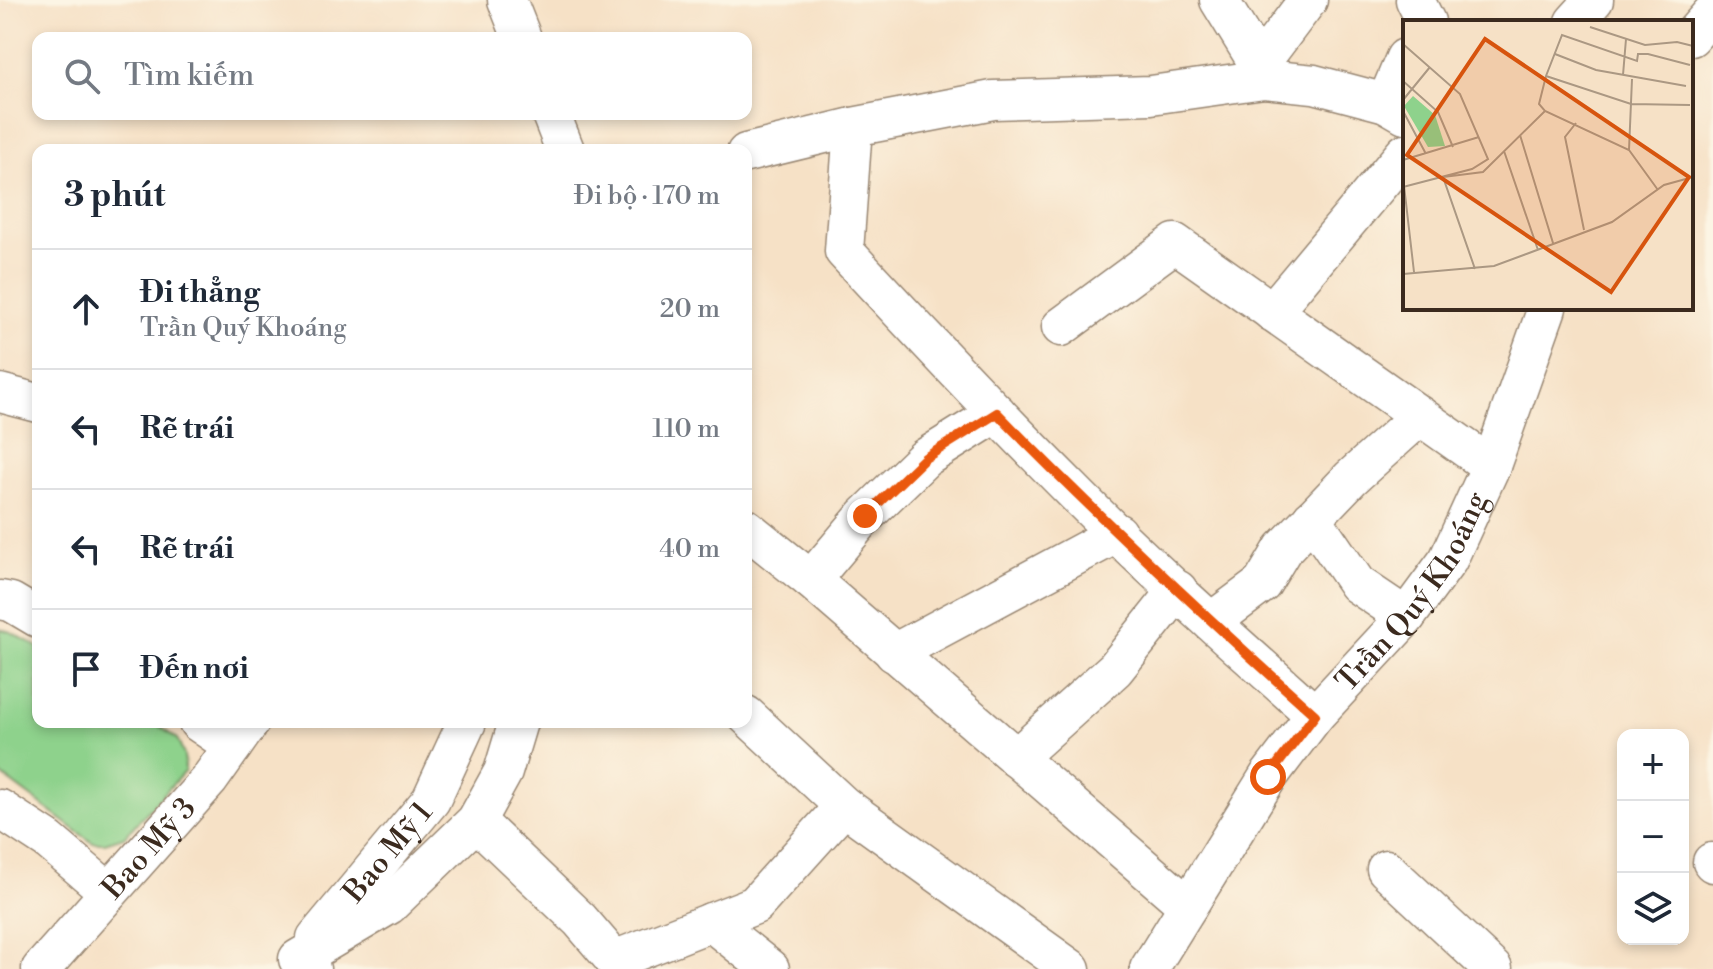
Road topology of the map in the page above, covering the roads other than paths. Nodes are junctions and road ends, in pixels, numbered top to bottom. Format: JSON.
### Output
{"nodes":[{"id":1,"x":507,"y":0,"type":"edge"},
{"id":2,"x":1219,"y":0,"type":"edge"},
{"id":3,"x":1308,"y":0,"type":"edge"},
{"id":4,"x":1594,"y":0,"type":"edge"},
{"id":5,"x":1713,"y":12,"type":"edge"},
{"id":6,"x":1576,"y":20,"type":"edge"},
{"id":7,"x":520,"y":32,"type":"edge"},
{"id":8,"x":1693,"y":35,"type":"edge"},
{"id":9,"x":1403,"y":69,"type":"edge"},
{"id":10,"x":1262,"y":72,"type":"junction"},
{"id":11,"x":1396,"y":108,"type":"edge"},
{"id":12,"x":553,"y":120,"type":"edge"},
{"id":13,"x":853,"y":127,"type":"junction"},
{"id":14,"x":563,"y":144,"type":"edge"},
{"id":15,"x":752,"y":152,"type":"edge"},
{"id":16,"x":1403,"y":155,"type":"edge"},
{"id":17,"x":1546,"y":310,"type":"edge"},
{"id":18,"x":1272,"y":312,"type":"junction"},
{"id":19,"x":1061,"y":327,"type":"dead end"},
{"id":20,"x":0,"y":393,"type":"edge"},
{"id":21,"x":32,"y":401,"type":"edge"},
{"id":22,"x":997,"y":413,"type":"junction"},
{"id":23,"x":1420,"y":416,"type":"junction"},
{"id":24,"x":1491,"y":466,"type":"junction"},
{"id":25,"x":1312,"y":518,"type":"junction"},
{"id":26,"x":752,"y":533,"type":"edge"},
{"id":27,"x":1118,"y":533,"type":"junction"},
{"id":28,"x":811,"y":580,"type":"junction"},
{"id":29,"x":1178,"y":590,"type":"junction"},
{"id":30,"x":0,"y":600,"type":"edge"},
{"id":31,"x":32,"y":614,"type":"edge"},
{"id":32,"x":1406,"y":617,"type":"junction"},
{"id":33,"x":1211,"y":622,"type":"junction"},
{"id":34,"x":894,"y":653,"type":"junction"},
{"id":35,"x":1315,"y":715,"type":"junction"},
{"id":36,"x":752,"y":721,"type":"edge"},
{"id":37,"x":220,"y":728,"type":"edge"},
{"id":38,"x":464,"y":728,"type":"edge"},
{"id":39,"x":516,"y":728,"type":"edge"},
{"id":40,"x":242,"y":734,"type":"edge"},
{"id":41,"x":1016,"y":758,"type":"junction"},
{"id":42,"x":844,"y":806,"type":"junction"},
{"id":43,"x":0,"y":809,"type":"edge"},
{"id":44,"x":476,"y":821,"type":"junction"},
{"id":45,"x":1386,"y":869,"type":"dead end"},
{"id":46,"x":109,"y":892,"type":"junction"},
{"id":47,"x":1188,"y":906,"type":"junction"},
{"id":48,"x":711,"y":922,"type":"junction"},
{"id":49,"x":618,"y":964,"type":"edge"},
{"id":50,"x":299,"y":966,"type":"edge"},
{"id":51,"x":41,"y":969,"type":"edge"},
{"id":52,"x":770,"y":969,"type":"edge"},
{"id":53,"x":1071,"y":969,"type":"edge"},
{"id":54,"x":1149,"y":969,"type":"edge"},
{"id":55,"x":1493,"y":969,"type":"edge"}],
"edges":[{"from":1,"to":7,"type":"street"},
{"from":2,"to":10,"type":"street"},
{"from":3,"to":10,"type":"street"},
{"from":4,"to":6,"type":"street"},
{"from":5,"to":8,"type":"street"},
{"from":9,"to":11,"type":"street"},
{"from":10,"to":11,"type":"street"},
{"from":10,"to":13,"type":"street"},
{"from":12,"to":14,"type":"street"},
{"from":13,"to":15,"type":"street"},
{"from":13,"to":22,"type":"street"},
{"from":16,"to":18,"type":"street"},
{"from":17,"to":24,"type":"street","name":"Trần Quý Khoáng"},
{"from":18,"to":19,"type":"street"},
{"from":18,"to":23,"type":"street"},
{"from":20,"to":21,"type":"street"},
{"from":22,"to":27,"type":"street"},
{"from":22,"to":28,"type":"street"},
{"from":23,"to":24,"type":"street"},
{"from":23,"to":25,"type":"street"},
{"from":24,"to":32,"type":"street","name":"Trần Quý Khoáng"},
{"from":25,"to":32,"type":"street"},
{"from":25,"to":33,"type":"street"},
{"from":26,"to":28,"type":"street"},
{"from":27,"to":29,"type":"street"},
{"from":27,"to":34,"type":"street"},
{"from":28,"to":34,"type":"street"},
{"from":29,"to":33,"type":"street"},
{"from":29,"to":41,"type":"street"},
{"from":30,"to":31,"type":"street"},
{"from":32,"to":35,"type":"street","name":"Trần Quý Khoáng"},
{"from":33,"to":35,"type":"street"},
{"from":34,"to":41,"type":"street"},
{"from":35,"to":47,"type":"street","name":"Trần Quý Khoáng"},
{"from":36,"to":42,"type":"street"},
{"from":37,"to":40,"type":"street"},
{"from":38,"to":50,"type":"street","name":"Bao Mỹ 1"},
{"from":39,"to":44,"type":"street"},
{"from":40,"to":46,"type":"street","name":"Bao Mỹ 3"},
{"from":41,"to":47,"type":"street"},
{"from":42,"to":48,"type":"street"},
{"from":42,"to":53,"type":"street"},
{"from":43,"to":46,"type":"street"},
{"from":44,"to":49,"type":"street"},
{"from":44,"to":50,"type":"street"},
{"from":45,"to":55,"type":"street"},
{"from":46,"to":51,"type":"street","name":"Bao Mỹ 3"},
{"from":47,"to":54,"type":"street","name":"Trần Quý Khoáng"},
{"from":48,"to":49,"type":"street"},
{"from":48,"to":52,"type":"street"}]}
